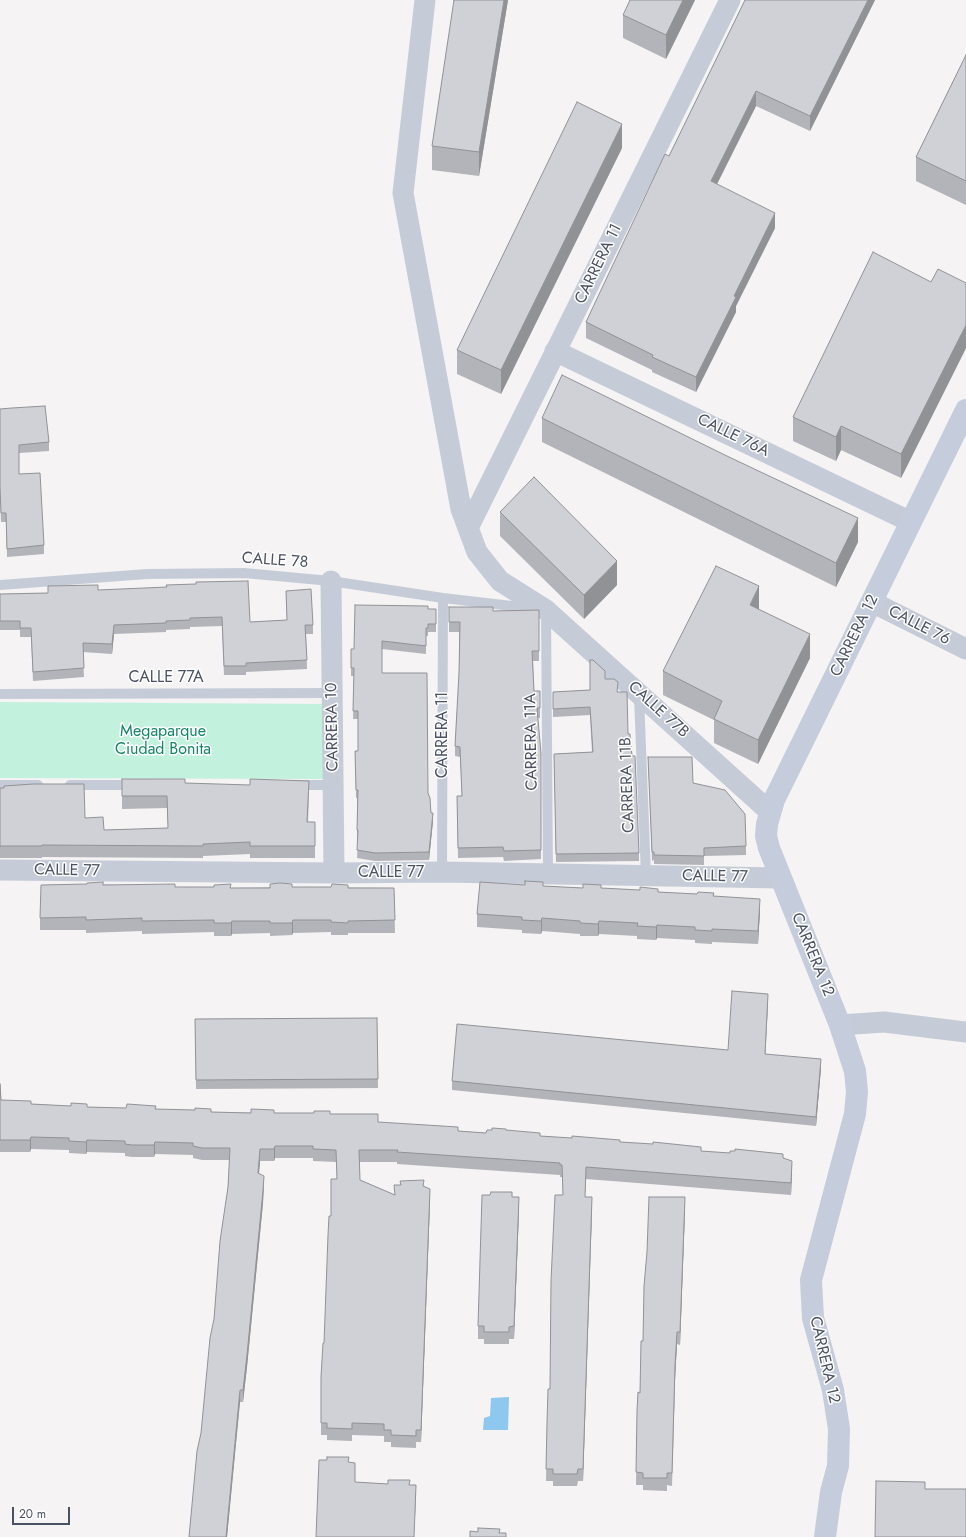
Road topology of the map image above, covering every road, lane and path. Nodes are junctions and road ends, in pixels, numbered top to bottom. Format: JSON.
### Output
{"nodes":[{"id":1,"x":425,"y":0,"type":"edge"},
{"id":2,"x":730,"y":0,"type":"edge"},
{"id":3,"x":556,"y":351,"type":"junction"},
{"id":4,"x":966,"y":410,"type":"edge"},
{"id":5,"x":911,"y":522,"type":"junction"},
{"id":6,"x":468,"y":528,"type":"junction"},
{"id":7,"x":331,"y":581,"type":"junction"},
{"id":8,"x":0,"y":584,"type":"edge"},
{"id":9,"x":442,"y":598,"type":"junction"},
{"id":10,"x":872,"y":602,"type":"junction"},
{"id":11,"x":546,"y":610,"type":"junction"},
{"id":12,"x":966,"y":650,"type":"edge"},
{"id":13,"x":333,"y":693,"type":"junction"},
{"id":14,"x":639,"y":693,"type":"junction"},
{"id":15,"x":0,"y":694,"type":"edge"},
{"id":16,"x":0,"y":785,"type":"edge"},
{"id":17,"x":48,"y":785,"type":"edge"},
{"id":18,"x":64,"y":785,"type":"edge"},
{"id":19,"x":143,"y":785,"type":"edge"},
{"id":20,"x":286,"y":785,"type":"edge"},
{"id":21,"x":334,"y":785,"type":"junction"},
{"id":22,"x":770,"y":811,"type":"junction"},
{"id":23,"x":0,"y":870,"type":"edge"},
{"id":24,"x":442,"y":872,"type":"junction"},
{"id":25,"x":334,"y":873,"type":"junction"},
{"id":26,"x":548,"y":874,"type":"junction"},
{"id":27,"x":646,"y":876,"type":"junction"},
{"id":28,"x":781,"y":878,"type":"junction"},
{"id":29,"x":840,"y":1025,"type":"junction"},
{"id":30,"x":966,"y":1032,"type":"edge"},
{"id":31,"x":825,"y":1537,"type":"edge"}],
"edges":[{"from":1,"to":6,"type":"street","name":"CALLE 77B"},
{"from":2,"to":3,"type":"street","name":"CARRERA 11"},
{"from":3,"to":5,"type":"street","name":"CALLE 76A"},
{"from":3,"to":6,"type":"street","name":"CARRERA 11"},
{"from":4,"to":5,"type":"main road","name":"CARRERA 12"},
{"from":5,"to":10,"type":"main road","name":"CARRERA 12"},
{"from":6,"to":11,"type":"street","name":"CALLE 77B"},
{"from":7,"to":8,"type":"lane","name":"CALLE 78"},
{"from":7,"to":9,"type":"lane","name":"CALLE 78"},
{"from":7,"to":13,"type":"street","name":"CARRERA 10"},
{"from":9,"to":11,"type":"lane","name":"CALLE 78"},
{"from":9,"to":24,"type":"lane","name":"CARRERA 11"},
{"from":10,"to":12,"type":"street","name":"CALLE 76"},
{"from":10,"to":22,"type":"main road","name":"CARRERA 12"},
{"from":11,"to":14,"type":"street","name":"CALLE 77B"},
{"from":11,"to":26,"type":"lane","name":"CARRERA 11A"},
{"from":13,"to":15,"type":"lane","name":"CALLE 77A"},
{"from":13,"to":21,"type":"street","name":"CARRERA 10"},
{"from":14,"to":22,"type":"street","name":"CALLE 77B"},
{"from":14,"to":27,"type":"lane","name":"CARRERA 11B"},
{"from":16,"to":17,"type":"lane"},
{"from":18,"to":19,"type":"lane"},
{"from":20,"to":21,"type":"lane"},
{"from":21,"to":25,"type":"street","name":"CARRERA 10"},
{"from":22,"to":28,"type":"main road","name":"CARRERA 12"},
{"from":23,"to":25,"type":"street","name":"CALLE 77"},
{"from":24,"to":25,"type":"street","name":"CALLE 77"},
{"from":24,"to":26,"type":"street","name":"CALLE 77"},
{"from":26,"to":27,"type":"street","name":"CALLE 77"},
{"from":27,"to":28,"type":"street","name":"CALLE 77"},
{"from":28,"to":29,"type":"main road","name":"CARRERA 12"},
{"from":29,"to":30,"type":"street"},
{"from":29,"to":31,"type":"main road","name":"CARRERA 12"}]}
